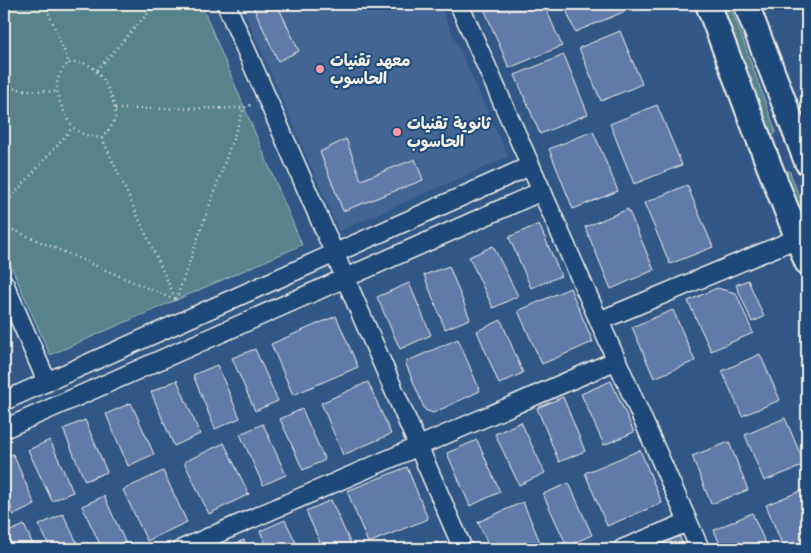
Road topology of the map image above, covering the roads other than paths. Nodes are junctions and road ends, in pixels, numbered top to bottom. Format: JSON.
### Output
{"nodes":[{"id":1,"x":226,"y":4,"type":"edge"},
{"id":2,"x":459,"y":4,"type":"edge"},
{"id":3,"x":708,"y":4,"type":"edge"},
{"id":4,"x":746,"y":4,"type":"edge"},
{"id":5,"x":805,"y":156,"type":"edge"},
{"id":6,"x":768,"y":163,"type":"junction"},
{"id":7,"x":530,"y":166,"type":"junction"},
{"id":8,"x":542,"y":192,"type":"junction"},
{"id":9,"x":798,"y":238,"type":"junction"},
{"id":10,"x":334,"y":253,"type":"junction"},
{"id":11,"x":807,"y":262,"type":"edge"},
{"id":12,"x":346,"y":278,"type":"junction"},
{"id":13,"x":4,"y":282,"type":"edge"},
{"id":14,"x":599,"y":321,"type":"junction"},
{"id":15,"x":617,"y":360,"type":"junction"},
{"id":16,"x":47,"y":382,"type":"junction"},
{"id":17,"x":4,"y":401,"type":"edge"},
{"id":18,"x":4,"y":429,"type":"edge"},
{"id":19,"x":418,"y":446,"type":"junction"},
{"id":20,"x":688,"y":522,"type":"junction"},
{"id":21,"x":182,"y":549,"type":"edge"},
{"id":22,"x":463,"y":549,"type":"edge"},
{"id":23,"x":622,"y":549,"type":"edge"},
{"id":24,"x":700,"y":549,"type":"edge"}],
"edges":[{"from":1,"to":10,"type":"street"},
{"from":2,"to":7,"type":"street"},
{"from":3,"to":6,"type":"main road"},
{"from":4,"to":5,"type":"main road"},
{"from":5,"to":6,"type":"main road"},
{"from":6,"to":9,"type":"main road"},
{"from":7,"to":8,"type":"street"},
{"from":7,"to":10,"type":"street"},
{"from":8,"to":12,"type":"street"},
{"from":8,"to":14,"type":"street"},
{"from":9,"to":11,"type":"main road"},
{"from":9,"to":14,"type":"street"},
{"from":10,"to":12,"type":"street"},
{"from":10,"to":16,"type":"street"},
{"from":12,"to":18,"type":"street"},
{"from":12,"to":19,"type":"street"},
{"from":13,"to":16,"type":"street"},
{"from":14,"to":15,"type":"street"},
{"from":15,"to":19,"type":"street"},
{"from":15,"to":20,"type":"street"},
{"from":16,"to":17,"type":"street"},
{"from":19,"to":21,"type":"street"},
{"from":19,"to":22,"type":"street"},
{"from":20,"to":23,"type":"street"},
{"from":20,"to":24,"type":"street"}]}
